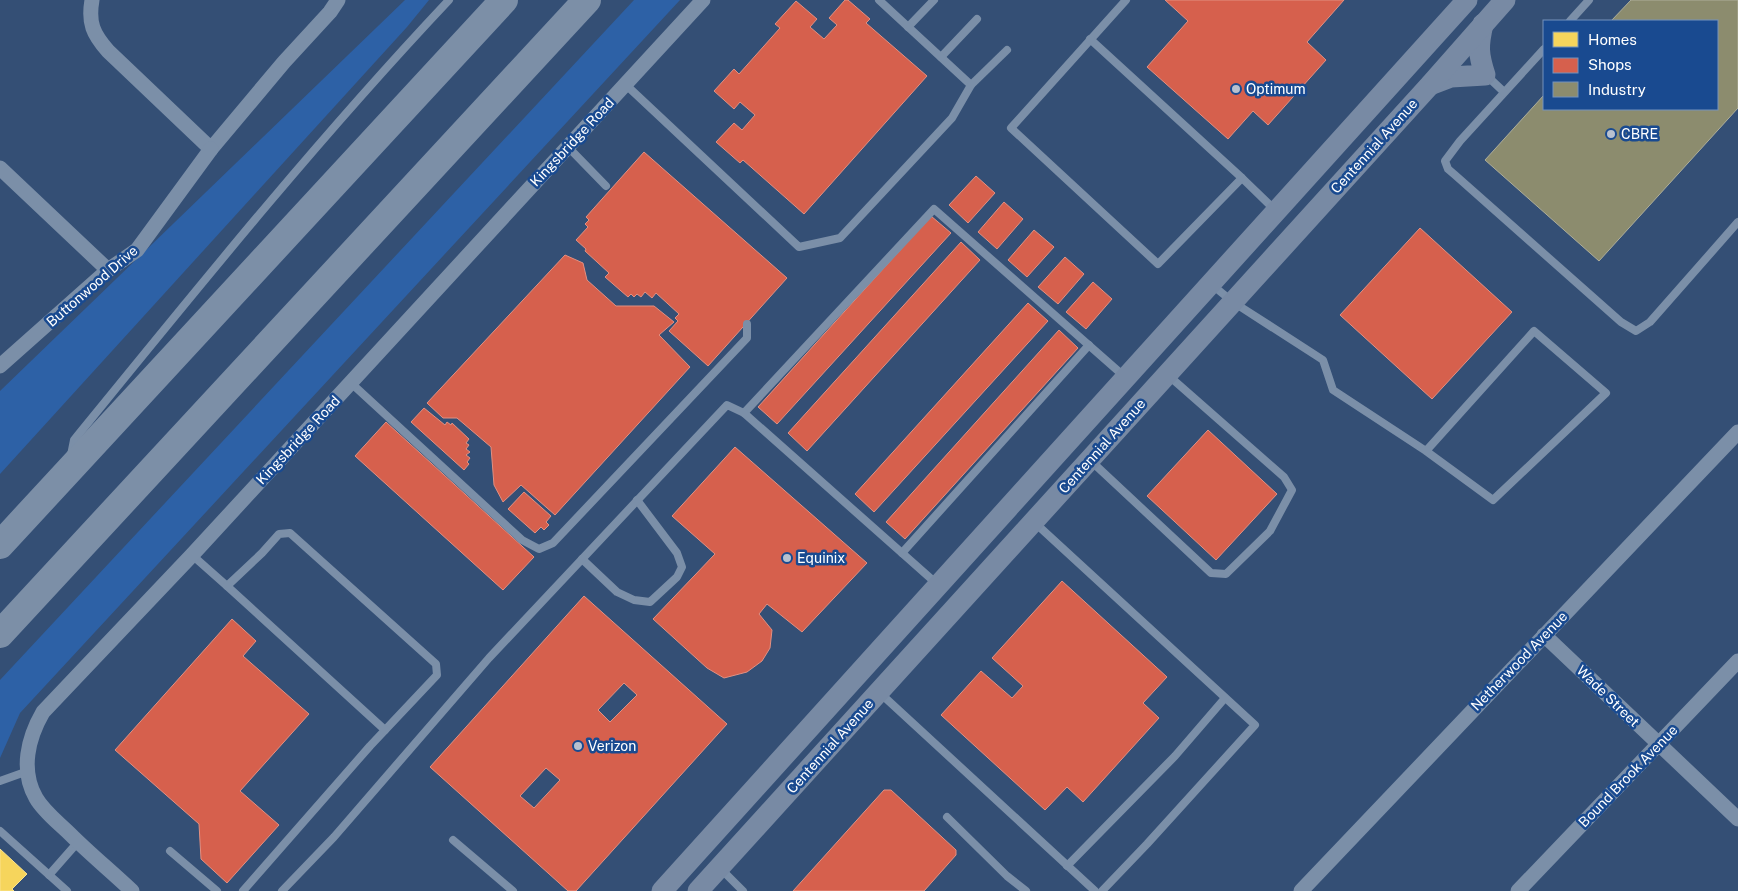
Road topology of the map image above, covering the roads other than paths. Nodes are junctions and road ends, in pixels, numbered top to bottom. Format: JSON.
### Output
{"nodes":[{"id":1,"x":92,"y":0,"type":"edge"},
{"id":2,"x":338,"y":0,"type":"edge"},
{"id":3,"x":449,"y":0,"type":"edge"},
{"id":4,"x":504,"y":0,"type":"edge"},
{"id":5,"x":587,"y":0,"type":"edge"},
{"id":6,"x":703,"y":0,"type":"edge"},
{"id":7,"x":934,"y":0,"type":"edge"},
{"id":8,"x":1126,"y":0,"type":"edge"},
{"id":9,"x":1467,"y":0,"type":"edge"},
{"id":10,"x":1505,"y":0,"type":"edge"},
{"id":11,"x":1589,"y":0,"type":"edge"},
{"id":12,"x":881,"y":1,"type":"edge"},
{"id":13,"x":977,"y":19,"type":"dead end"},
{"id":14,"x":1571,"y":20,"type":"edge"},
{"id":15,"x":1484,"y":23,"type":"junction"},
{"id":16,"x":908,"y":27,"type":"junction"},
{"id":17,"x":1090,"y":39,"type":"junction"},
{"id":18,"x":1007,"y":50,"type":"dead end"},
{"id":19,"x":1543,"y":50,"type":"edge"},
{"id":20,"x":941,"y":57,"type":"junction"},
{"id":21,"x":1485,"y":75,"type":"junction"},
{"id":22,"x":625,"y":84,"type":"junction"},
{"id":23,"x":971,"y":85,"type":"junction"},
{"id":24,"x":1430,"y":85,"type":"junction"},
{"id":25,"x":1504,"y":92,"type":"junction"},
{"id":26,"x":568,"y":147,"type":"junction"},
{"id":27,"x":211,"y":149,"type":"junction"},
{"id":28,"x":0,"y":168,"type":"edge"},
{"id":29,"x":1242,"y":178,"type":"junction"},
{"id":30,"x":606,"y":186,"type":"dead end"},
{"id":31,"x":1276,"y":211,"type":"junction"},
{"id":32,"x":1738,"y":222,"type":"edge"},
{"id":33,"x":108,"y":270,"type":"junction"},
{"id":34,"x":1211,"y":284,"type":"junction"},
{"id":35,"x":1233,"y":302,"type":"junction"},
{"id":36,"x":747,"y":324,"type":"dead end"},
{"id":37,"x":1089,"y":345,"type":"junction"},
{"id":38,"x":0,"y":366,"type":"edge"},
{"id":39,"x":1167,"y":374,"type":"junction"},
{"id":40,"x":1126,"y":378,"type":"junction"},
{"id":41,"x":351,"y":382,"type":"junction"},
{"id":42,"x":744,"y":413,"type":"junction"},
{"id":43,"x":1738,"y":432,"type":"edge"},
{"id":44,"x":1426,"y":451,"type":"junction"},
{"id":45,"x":1090,"y":460,"type":"junction"},
{"id":46,"x":67,"y":472,"type":"junction"},
{"id":47,"x":637,"y":500,"type":"junction"},
{"id":48,"x":1033,"y":522,"type":"junction"},
{"id":49,"x":0,"y":545,"type":"edge"},
{"id":50,"x":902,"y":553,"type":"junction"},
{"id":51,"x":192,"y":555,"type":"junction"},
{"id":52,"x":582,"y":559,"type":"junction"},
{"id":53,"x":227,"y":586,"type":"junction"},
{"id":54,"x":938,"y":586,"type":"junction"},
{"id":55,"x":0,"y":634,"type":"edge"},
{"id":56,"x":1544,"y":635,"type":"junction"},
{"id":57,"x":1738,"y":661,"type":"edge"},
{"id":58,"x":879,"y":692,"type":"junction"},
{"id":59,"x":1224,"y":698,"type":"junction"},
{"id":60,"x":385,"y":730,"type":"junction"},
{"id":61,"x":1659,"y":744,"type":"junction"},
{"id":62,"x":28,"y":771,"type":"junction"},
{"id":63,"x":0,"y":781,"type":"edge"},
{"id":64,"x":947,"y":817,"type":"dead end"},
{"id":65,"x":1738,"y":819,"type":"edge"},
{"id":66,"x":0,"y":831,"type":"edge"},
{"id":67,"x":453,"y":840,"type":"dead end"},
{"id":68,"x":78,"y":842,"type":"junction"},
{"id":69,"x":170,"y":851,"type":"dead end"},
{"id":70,"x":1067,"y":866,"type":"junction"},
{"id":71,"x":720,"y":867,"type":"junction"},
{"id":72,"x":48,"y":875,"type":"junction"},
{"id":73,"x":130,"y":890,"type":"edge"},
{"id":74,"x":67,"y":891,"type":"edge"},
{"id":75,"x":217,"y":891,"type":"edge"},
{"id":76,"x":242,"y":891,"type":"edge"},
{"id":77,"x":282,"y":891,"type":"edge"},
{"id":78,"x":513,"y":891,"type":"edge"},
{"id":79,"x":662,"y":891,"type":"edge"},
{"id":80,"x":698,"y":891,"type":"edge"},
{"id":81,"x":743,"y":891,"type":"edge"},
{"id":82,"x":1026,"y":891,"type":"edge"},
{"id":83,"x":1095,"y":891,"type":"edge"},
{"id":84,"x":1102,"y":891,"type":"edge"},
{"id":85,"x":1301,"y":891,"type":"edge"},
{"id":86,"x":1518,"y":891,"type":"edge"}],
"edges":[{"from":1,"to":27,"type":"street"},
{"from":2,"to":27,"type":"street","name":"Buttonwood Drive"},
{"from":3,"to":46,"type":"lane"},
{"from":4,"to":46,"type":"highway"},
{"from":5,"to":55,"type":"highway"},
{"from":6,"to":22,"type":"street","name":"Kingsbridge Road"},
{"from":7,"to":16,"type":"lane"},
{"from":8,"to":17,"type":"lane"},
{"from":9,"to":31,"type":"main road","name":"Centennial Avenue"},
{"from":10,"to":15,"type":"main road","name":"Centennial Avenue"},
{"from":11,"to":14,"type":"lane"},
{"from":12,"to":16,"type":"lane"},
{"from":13,"to":20,"type":"lane"},
{"from":15,"to":21,"type":"main road"},
{"from":15,"to":24,"type":"main road","name":"Centennial Avenue"},
{"from":16,"to":20,"type":"lane"},
{"from":17,"to":29,"type":"lane"},
{"from":17,"to":29,"type":"lane"},
{"from":18,"to":23,"type":"lane"},
{"from":19,"to":25,"type":"lane"},
{"from":20,"to":23,"type":"lane"},
{"from":21,"to":24,"type":"main road"},
{"from":21,"to":25,"type":"lane"},
{"from":22,"to":23,"type":"lane"},
{"from":22,"to":26,"type":"street","name":"Kingsbridge Road"},
{"from":24,"to":35,"type":"main road","name":"Centennial Avenue"},
{"from":25,"to":32,"type":"lane"},
{"from":26,"to":30,"type":"lane"},
{"from":26,"to":41,"type":"street","name":"Kingsbridge Road"},
{"from":27,"to":33,"type":"street","name":"Buttonwood Drive"},
{"from":28,"to":33,"type":"street"},
{"from":29,"to":31,"type":"lane"},
{"from":31,"to":34,"type":"main road","name":"Centennial Avenue"},
{"from":33,"to":38,"type":"street","name":"Buttonwood Drive"},
{"from":34,"to":35,"type":"lane"},
{"from":34,"to":40,"type":"main road","name":"Centennial Avenue"},
{"from":35,"to":39,"type":"main road","name":"Centennial Avenue"},
{"from":35,"to":44,"type":"lane"},
{"from":36,"to":41,"type":"lane"},
{"from":37,"to":40,"type":"lane"},
{"from":37,"to":42,"type":"lane"},
{"from":37,"to":50,"type":"lane"},
{"from":39,"to":45,"type":"main road","name":"Centennial Avenue"},
{"from":39,"to":45,"type":"lane"},
{"from":40,"to":54,"type":"main road","name":"Centennial Avenue"},
{"from":41,"to":51,"type":"street","name":"Kingsbridge Road"},
{"from":42,"to":47,"type":"lane"},
{"from":42,"to":50,"type":"lane"},
{"from":43,"to":56,"type":"street","name":"Netherwood Avenue"},
{"from":44,"to":44,"type":"lane"},
{"from":45,"to":48,"type":"main road","name":"Centennial Avenue"},
{"from":46,"to":49,"type":"highway"},
{"from":47,"to":52,"type":"lane"},
{"from":47,"to":52,"type":"lane"},
{"from":48,"to":58,"type":"main road","name":"Centennial Avenue"},
{"from":48,"to":59,"type":"lane"},
{"from":50,"to":54,"type":"lane"},
{"from":51,"to":53,"type":"lane"},
{"from":51,"to":62,"type":"street","name":"Kingsbridge Road"},
{"from":52,"to":77,"type":"lane"},
{"from":53,"to":60,"type":"lane"},
{"from":53,"to":60,"type":"lane"},
{"from":54,"to":79,"type":"main road","name":"Centennial Avenue"},
{"from":56,"to":61,"type":"street","name":"Wade Street"},
{"from":56,"to":85,"type":"street","name":"Netherwood Avenue"},
{"from":57,"to":61,"type":"street","name":"Bound Brook Avenue"},
{"from":58,"to":70,"type":"lane"},
{"from":58,"to":71,"type":"main road","name":"Centennial Avenue"},
{"from":59,"to":70,"type":"lane"},
{"from":59,"to":84,"type":"lane"},
{"from":60,"to":76,"type":"lane"},
{"from":61,"to":65,"type":"street","name":"Wade Street"},
{"from":61,"to":86,"type":"street","name":"Bound Brook Avenue"},
{"from":62,"to":63,"type":"lane"},
{"from":62,"to":68,"type":"street","name":"Kingsbridge Road"},
{"from":64,"to":82,"type":"lane"},
{"from":66,"to":72,"type":"lane"},
{"from":67,"to":78,"type":"lane"},
{"from":68,"to":72,"type":"lane"},
{"from":68,"to":73,"type":"street","name":"Kingsbridge Road"},
{"from":69,"to":75,"type":"lane"},
{"from":70,"to":83,"type":"lane"},
{"from":71,"to":80,"type":"main road","name":"Centennial Avenue"},
{"from":71,"to":81,"type":"lane"},
{"from":72,"to":74,"type":"lane"}]}
